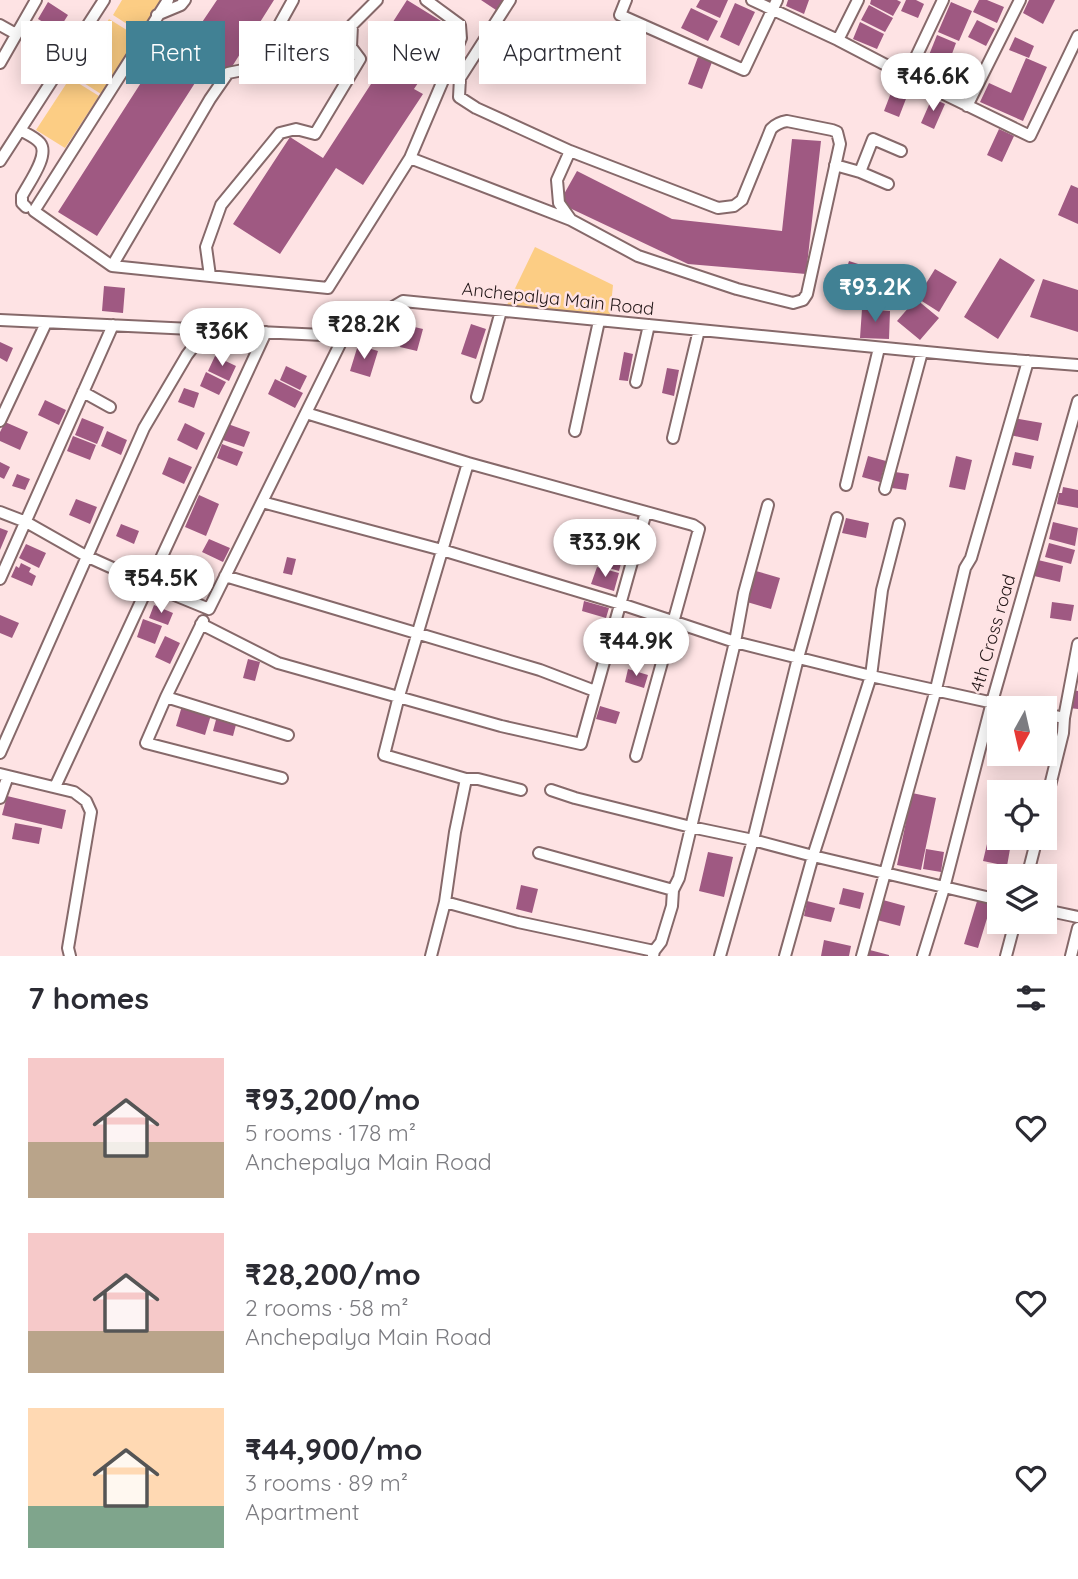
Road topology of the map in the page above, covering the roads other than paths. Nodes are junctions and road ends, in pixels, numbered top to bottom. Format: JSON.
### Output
{"nodes":[{"id":1,"x":36,"y":0,"type":"edge"},
{"id":2,"x":104,"y":0,"type":"edge"},
{"id":3,"x":167,"y":0,"type":"edge"},
{"id":4,"x":185,"y":0,"type":"edge"},
{"id":5,"x":293,"y":0,"type":"edge"},
{"id":6,"x":377,"y":0,"type":"edge"},
{"id":7,"x":426,"y":0,"type":"edge"},
{"id":8,"x":510,"y":0,"type":"edge"},
{"id":9,"x":626,"y":0,"type":"edge"},
{"id":10,"x":752,"y":0,"type":"edge"},
{"id":11,"x":858,"y":0,"type":"edge"},
{"id":12,"x":943,"y":0,"type":"edge"},
{"id":13,"x":1020,"y":0,"type":"edge"},
{"id":14,"x":775,"y":5,"type":"edge"},
{"id":15,"x":157,"y":15,"type":"junction"},
{"id":16,"x":0,"y":25,"type":"edge"},
{"id":17,"x":16,"y":34,"type":"junction"},
{"id":18,"x":1078,"y":36,"type":"edge"},
{"id":19,"x":838,"y":40,"type":"junction"},
{"id":20,"x":0,"y":63,"type":"edge"},
{"id":21,"x":906,"y":76,"type":"junction"},
{"id":22,"x":967,"y":106,"type":"junction"},
{"id":23,"x":20,"y":130,"type":"junction"},
{"id":24,"x":570,"y":151,"type":"junction"},
{"id":25,"x":901,"y":151,"type":"dead end"},
{"id":26,"x":410,"y":158,"type":"junction"},
{"id":27,"x":0,"y":161,"type":"edge"},
{"id":28,"x":835,"y":165,"type":"junction"},
{"id":29,"x":860,"y":172,"type":"junction"},
{"id":30,"x":888,"y":184,"type":"dead end"},
{"id":31,"x":26,"y":207,"type":"dead end"},
{"id":32,"x":571,"y":220,"type":"junction"},
{"id":33,"x":112,"y":266,"type":"junction"},
{"id":34,"x":210,"y":276,"type":"junction"},
{"id":35,"x":501,"y":311,"type":"junction"},
{"id":36,"x":0,"y":320,"type":"edge"},
{"id":37,"x":599,"y":321,"type":"junction"},
{"id":38,"x":46,"y":323,"type":"junction"},
{"id":39,"x":113,"y":325,"type":"junction"},
{"id":40,"x":649,"y":326,"type":"junction"},
{"id":41,"x":208,"y":329,"type":"junction"},
{"id":42,"x":699,"y":330,"type":"junction"},
{"id":43,"x":266,"y":332,"type":"junction"},
{"id":44,"x":344,"y":336,"type":"junction"},
{"id":45,"x":879,"y":348,"type":"junction"},
{"id":46,"x":922,"y":352,"type":"junction"},
{"id":47,"x":1028,"y":361,"type":"junction"},
{"id":48,"x":1078,"y":365,"type":"edge"},
{"id":49,"x":636,"y":382,"type":"dead end"},
{"id":50,"x":83,"y":392,"type":"junction"},
{"id":51,"x":477,"y":397,"type":"dead end"},
{"id":52,"x":1078,"y":401,"type":"edge"},
{"id":53,"x":110,"y":407,"type":"dead end"},
{"id":54,"x":306,"y":413,"type":"junction"},
{"id":55,"x":0,"y":421,"type":"edge"},
{"id":56,"x":575,"y":431,"type":"dead end"},
{"id":57,"x":673,"y":438,"type":"dead end"},
{"id":58,"x":468,"y":463,"type":"junction"},
{"id":59,"x":846,"y":485,"type":"dead end"},
{"id":60,"x":885,"y":489,"type":"dead end"},
{"id":61,"x":262,"y":502,"type":"junction"},
{"id":62,"x":768,"y":505,"type":"dead end"},
{"id":63,"x":0,"y":512,"type":"edge"},
{"id":64,"x":646,"y":512,"type":"junction"},
{"id":65,"x":837,"y":518,"type":"dead end"},
{"id":66,"x":26,"y":522,"type":"junction"},
{"id":67,"x":898,"y":524,"type":"dead end"},
{"id":68,"x":442,"y":551,"type":"junction"},
{"id":69,"x":86,"y":556,"type":"junction"},
{"id":70,"x":225,"y":576,"type":"junction"},
{"id":71,"x":0,"y":579,"type":"edge"},
{"id":72,"x":148,"y":584,"type":"junction"},
{"id":73,"x":621,"y":604,"type":"junction"},
{"id":74,"x":209,"y":609,"type":"junction"},
{"id":75,"x":673,"y":621,"type":"junction"},
{"id":76,"x":201,"y":624,"type":"junction"},
{"id":77,"x":418,"y":633,"type":"junction"},
{"id":78,"x":735,"y":642,"type":"junction"},
{"id":79,"x":1078,"y":644,"type":"edge"},
{"id":80,"x":798,"y":658,"type":"junction"},
{"id":81,"x":871,"y":677,"type":"junction"},
{"id":82,"x":936,"y":689,"type":"junction"},
{"id":83,"x":595,"y":691,"type":"junction"},
{"id":84,"x":399,"y":696,"type":"junction"},
{"id":85,"x":994,"y":696,"type":"edge"},
{"id":86,"x":166,"y":697,"type":"junction"},
{"id":87,"x":987,"y":701,"type":"edge"},
{"id":88,"x":1057,"y":717,"type":"edge"},
{"id":89,"x":1064,"y":718,"type":"junction"},
{"id":90,"x":987,"y":721,"type":"edge"},
{"id":91,"x":288,"y":734,"type":"dead end"},
{"id":92,"x":0,"y":752,"type":"edge"},
{"id":93,"x":636,"y":756,"type":"dead end"},
{"id":94,"x":4,"y":775,"type":"edge"},
{"id":95,"x":282,"y":778,"type":"dead end"},
{"id":96,"x":466,"y":779,"type":"junction"},
{"id":97,"x":1051,"y":780,"type":"edge"},
{"id":98,"x":55,"y":787,"type":"junction"},
{"id":99,"x":521,"y":790,"type":"dead end"},
{"id":100,"x":551,"y":790,"type":"dead end"},
{"id":101,"x":0,"y":798,"type":"edge"},
{"id":102,"x":691,"y":827,"type":"junction"},
{"id":103,"x":753,"y":840,"type":"junction"},
{"id":104,"x":539,"y":853,"type":"dead end"},
{"id":105,"x":813,"y":856,"type":"junction"},
{"id":106,"x":886,"y":873,"type":"junction"},
{"id":107,"x":944,"y":888,"type":"junction"},
{"id":108,"x":673,"y":890,"type":"junction"},
{"id":109,"x":987,"y":897,"type":"edge"},
{"id":110,"x":445,"y":902,"type":"junction"},
{"id":111,"x":1057,"y":913,"type":"edge"},
{"id":112,"x":1078,"y":917,"type":"edge"},
{"id":113,"x":1078,"y":928,"type":"edge"},
{"id":114,"x":1012,"y":934,"type":"edge"},
{"id":115,"x":654,"y":954,"type":"edge"},
{"id":116,"x":70,"y":956,"type":"edge"},
{"id":117,"x":431,"y":956,"type":"edge"},
{"id":118,"x":720,"y":956,"type":"edge"},
{"id":119,"x":785,"y":956,"type":"edge"},
{"id":120,"x":862,"y":956,"type":"edge"},
{"id":121,"x":923,"y":956,"type":"edge"},
{"id":122,"x":1006,"y":956,"type":"edge"},
{"id":123,"x":1071,"y":956,"type":"edge"}],
"edges":[{"from":1,"to":17,"type":"street"},
{"from":2,"to":23,"type":"street"},
{"from":3,"to":15,"type":"street"},
{"from":4,"to":15,"type":"street"},
{"from":5,"to":33,"type":"street"},
{"from":6,"to":34,"type":"street"},
{"from":7,"to":26,"type":"street"},
{"from":8,"to":24,"type":"street"},
{"from":9,"to":14,"type":"street"},
{"from":10,"to":14,"type":"street"},
{"from":11,"to":19,"type":"street"},
{"from":12,"to":21,"type":"street"},
{"from":13,"to":22,"type":"street"},
{"from":14,"to":19,"type":"street"},
{"from":15,"to":33,"type":"street"},
{"from":16,"to":17,"type":"street"},
{"from":17,"to":20,"type":"street"},
{"from":18,"to":22,"type":"street"},
{"from":19,"to":21,"type":"street"},
{"from":21,"to":22,"type":"street"},
{"from":23,"to":27,"type":"street"},
{"from":23,"to":31,"type":"street"},
{"from":24,"to":28,"type":"street"},
{"from":24,"to":32,"type":"street"},
{"from":25,"to":29,"type":"street"},
{"from":26,"to":32,"type":"street"},
{"from":26,"to":34,"type":"street"},
{"from":28,"to":29,"type":"street"},
{"from":28,"to":32,"type":"street"},
{"from":29,"to":30,"type":"street"},
{"from":33,"to":34,"type":"street"},
{"from":35,"to":37,"type":"street","name":"Anchepalya Main Road"},
{"from":35,"to":44,"type":"street","name":"Anchepalya Main Road"},
{"from":35,"to":51,"type":"street"},
{"from":36,"to":38,"type":"street"},
{"from":37,"to":40,"type":"street","name":"Anchepalya Main Road"},
{"from":37,"to":56,"type":"street"},
{"from":38,"to":39,"type":"street"},
{"from":38,"to":55,"type":"street"},
{"from":39,"to":41,"type":"street"},
{"from":39,"to":50,"type":"street"},
{"from":40,"to":42,"type":"street","name":"Anchepalya Main Road"},
{"from":40,"to":49,"type":"street"},
{"from":41,"to":43,"type":"street"},
{"from":41,"to":69,"type":"street"},
{"from":42,"to":45,"type":"street","name":"Anchepalya Main Road"},
{"from":42,"to":57,"type":"street"},
{"from":43,"to":44,"type":"street"},
{"from":43,"to":72,"type":"street"},
{"from":44,"to":54,"type":"street"},
{"from":45,"to":46,"type":"street","name":"Anchepalya Main Road"},
{"from":45,"to":59,"type":"street"},
{"from":46,"to":47,"type":"street","name":"Anchepalya Main Road"},
{"from":46,"to":60,"type":"street"},
{"from":47,"to":48,"type":"street","name":"Anchepalya Main Road"},
{"from":47,"to":82,"type":"street"},
{"from":50,"to":53,"type":"street"},
{"from":50,"to":66,"type":"street"},
{"from":52,"to":85,"type":"street","name":"4th Cross road"},
{"from":54,"to":58,"type":"street"},
{"from":54,"to":61,"type":"street"},
{"from":58,"to":64,"type":"street"},
{"from":58,"to":68,"type":"street"},
{"from":61,"to":68,"type":"street"},
{"from":61,"to":70,"type":"street"},
{"from":62,"to":78,"type":"street"},
{"from":63,"to":66,"type":"street"},
{"from":64,"to":73,"type":"street"},
{"from":64,"to":75,"type":"street"},
{"from":65,"to":80,"type":"street"},
{"from":66,"to":69,"type":"street"},
{"from":66,"to":71,"type":"street"},
{"from":67,"to":81,"type":"street"},
{"from":68,"to":73,"type":"street"},
{"from":68,"to":77,"type":"street"},
{"from":69,"to":72,"type":"street"},
{"from":69,"to":92,"type":"street"},
{"from":70,"to":74,"type":"street"},
{"from":70,"to":77,"type":"street"},
{"from":72,"to":74,"type":"street"},
{"from":72,"to":98,"type":"street"},
{"from":73,"to":75,"type":"street"},
{"from":73,"to":83,"type":"street"},
{"from":74,"to":76,"type":"street"},
{"from":75,"to":78,"type":"street"},
{"from":75,"to":93,"type":"street"},
{"from":76,"to":84,"type":"street"},
{"from":76,"to":86,"type":"street"},
{"from":77,"to":83,"type":"street"},
{"from":77,"to":84,"type":"street"},
{"from":78,"to":80,"type":"street"},
{"from":78,"to":102,"type":"street"},
{"from":79,"to":89,"type":"street"},
{"from":80,"to":81,"type":"street"},
{"from":80,"to":103,"type":"street"},
{"from":81,"to":82,"type":"street"},
{"from":81,"to":105,"type":"street"},
{"from":82,"to":87,"type":"street"},
{"from":82,"to":106,"type":"street"},
{"from":83,"to":84,"type":"street"},
{"from":84,"to":96,"type":"street"},
{"from":86,"to":91,"type":"street"},
{"from":86,"to":95,"type":"street"},
{"from":88,"to":89,"type":"street"},
{"from":89,"to":97,"type":"street"},
{"from":90,"to":107,"type":"street","name":"4th Cross road"},
{"from":94,"to":98,"type":"street"},
{"from":94,"to":101,"type":"street"},
{"from":96,"to":99,"type":"street"},
{"from":96,"to":110,"type":"street"},
{"from":98,"to":116,"type":"street"},
{"from":100,"to":102,"type":"street"},
{"from":102,"to":103,"type":"street"},
{"from":102,"to":108,"type":"street"},
{"from":103,"to":105,"type":"street"},
{"from":103,"to":118,"type":"street"},
{"from":104,"to":108,"type":"street"},
{"from":105,"to":106,"type":"street"},
{"from":105,"to":119,"type":"street"},
{"from":106,"to":107,"type":"street"},
{"from":106,"to":120,"type":"street"},
{"from":107,"to":109,"type":"street"},
{"from":107,"to":121,"type":"street","name":"4th Cross road"},
{"from":108,"to":115,"type":"street"},
{"from":110,"to":115,"type":"street"},
{"from":110,"to":117,"type":"street"},
{"from":111,"to":112,"type":"street"},
{"from":113,"to":123,"type":"street"},
{"from":114,"to":122,"type":"street"}]}
